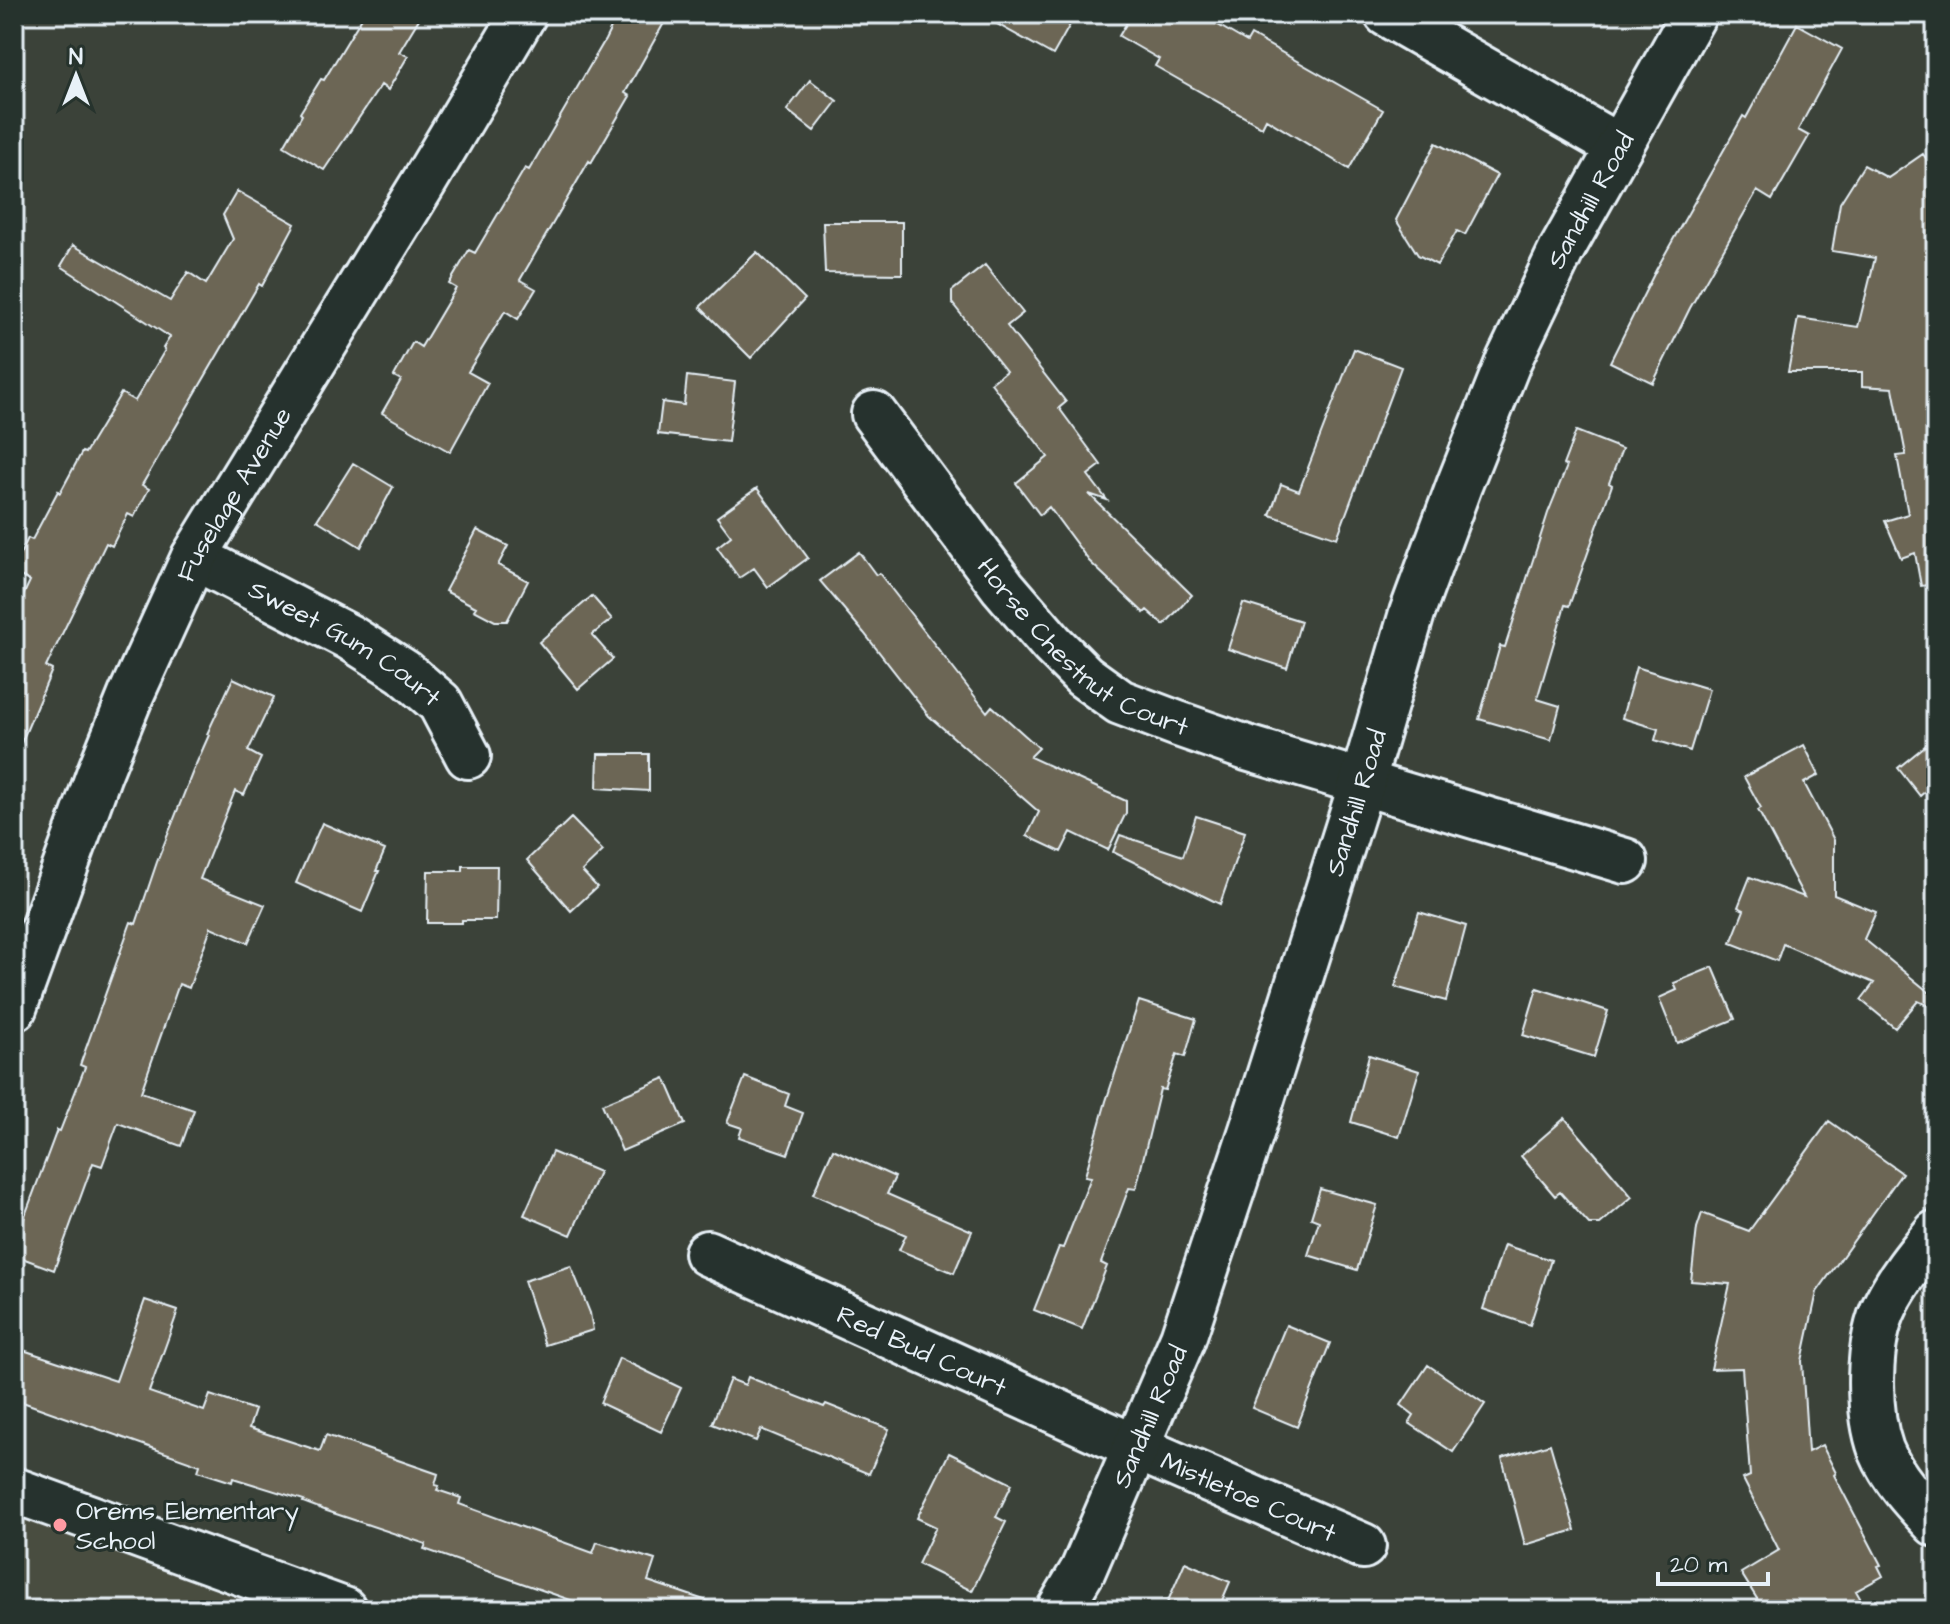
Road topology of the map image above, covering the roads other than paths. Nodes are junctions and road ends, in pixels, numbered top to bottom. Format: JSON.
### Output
{"nodes":[{"id":1,"x":524,"y":14,"type":"edge"},
{"id":2,"x":1387,"y":14,"type":"edge"},
{"id":3,"x":1694,"y":14,"type":"edge"},
{"id":4,"x":1619,"y":147,"type":"junction"},
{"id":5,"x":874,"y":414,"type":"dead end"},
{"id":6,"x":194,"y":557,"type":"junction"},
{"id":7,"x":468,"y":756,"type":"dead end"},
{"id":8,"x":1362,"y":783,"type":"junction"},
{"id":9,"x":1625,"y":861,"type":"dead end"},
{"id":10,"x":14,"y":1008,"type":"edge"},
{"id":11,"x":1936,"y":1233,"type":"edge"},
{"id":12,"x":707,"y":1253,"type":"dead end"},
{"id":13,"x":1135,"y":1447,"type":"junction"},
{"id":14,"x":14,"y":1490,"type":"edge"},
{"id":15,"x":1936,"y":1524,"type":"edge"},
{"id":16,"x":1363,"y":1546,"type":"dead end"},
{"id":17,"x":344,"y":1610,"type":"edge"},
{"id":18,"x":1059,"y":1610,"type":"edge"}],
"edges":[{"from":1,"to":6,"type":"street","name":"Fuselage Avenue"},
{"from":2,"to":4,"type":"street"},
{"from":3,"to":4,"type":"street","name":"Sandhill Road"},
{"from":4,"to":8,"type":"street","name":"Sandhill Road"},
{"from":5,"to":8,"type":"street","name":"Horse Chestnut Court"},
{"from":6,"to":7,"type":"street","name":"Sweet Gum Court"},
{"from":6,"to":10,"type":"street","name":"Fuselage Avenue"},
{"from":8,"to":9,"type":"street","name":"Horse Chestnut Court"},
{"from":8,"to":13,"type":"street","name":"Sandhill Road"},
{"from":11,"to":15,"type":"street"},
{"from":12,"to":13,"type":"street","name":"Red Bud Court"},
{"from":13,"to":16,"type":"street","name":"Mistletoe Court"},
{"from":13,"to":18,"type":"street","name":"Sandhill Road"},
{"from":14,"to":17,"type":"street"}]}
